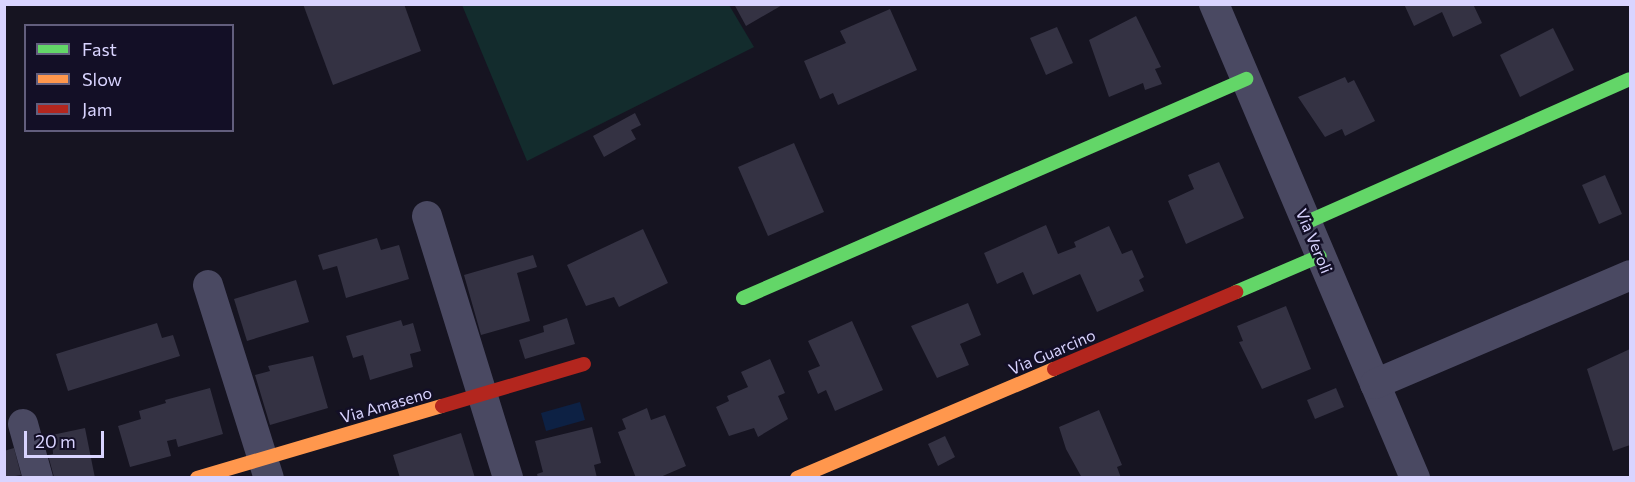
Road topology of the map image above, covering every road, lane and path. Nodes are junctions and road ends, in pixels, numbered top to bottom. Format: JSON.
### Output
{"nodes":[{"id":1,"x":1214,"y":4,"type":"edge"},
{"id":2,"x":1246,"y":79,"type":"junction"},
{"id":3,"x":1630,"y":79,"type":"edge"},
{"id":4,"x":426,"y":216,"type":"dead end"},
{"id":5,"x":1305,"y":223,"type":"junction"},
{"id":6,"x":1320,"y":256,"type":"junction"},
{"id":7,"x":1630,"y":275,"type":"edge"},
{"id":8,"x":208,"y":285,"type":"dead end"},
{"id":9,"x":743,"y":298,"type":"dead end"},
{"id":10,"x":584,"y":364,"type":"dead end"},
{"id":11,"x":1375,"y":384,"type":"junction"},
{"id":12,"x":481,"y":394,"type":"junction"},
{"id":13,"x":23,"y":424,"type":"dead end"},
{"id":14,"x":266,"y":468,"type":"edge"},
{"id":15,"x":38,"y":477,"type":"edge"},
{"id":16,"x":197,"y":477,"type":"edge"},
{"id":17,"x":508,"y":477,"type":"edge"},
{"id":18,"x":797,"y":477,"type":"edge"},
{"id":19,"x":1415,"y":477,"type":"edge"}],
"edges":[{"from":1,"to":2,"type":"street","name":"Via Veroli"},
{"from":2,"to":5,"type":"street","name":"Via Veroli"},
{"from":2,"to":9,"type":"street"},
{"from":3,"to":5,"type":"street"},
{"from":4,"to":12,"type":"street"},
{"from":5,"to":6,"type":"street","name":"Via Veroli"},
{"from":6,"to":11,"type":"street","name":"Via Veroli"},
{"from":6,"to":18,"type":"street","name":"Via Guarcino"},
{"from":7,"to":11,"type":"street"},
{"from":8,"to":14,"type":"street"},
{"from":10,"to":12,"type":"street","name":"Via Amaseno"},
{"from":11,"to":19,"type":"street","name":"Via Veroli"},
{"from":12,"to":14,"type":"street","name":"Via Amaseno"},
{"from":12,"to":17,"type":"street"},
{"from":13,"to":15,"type":"street"},
{"from":14,"to":16,"type":"street","name":"Via Amaseno"}]}
